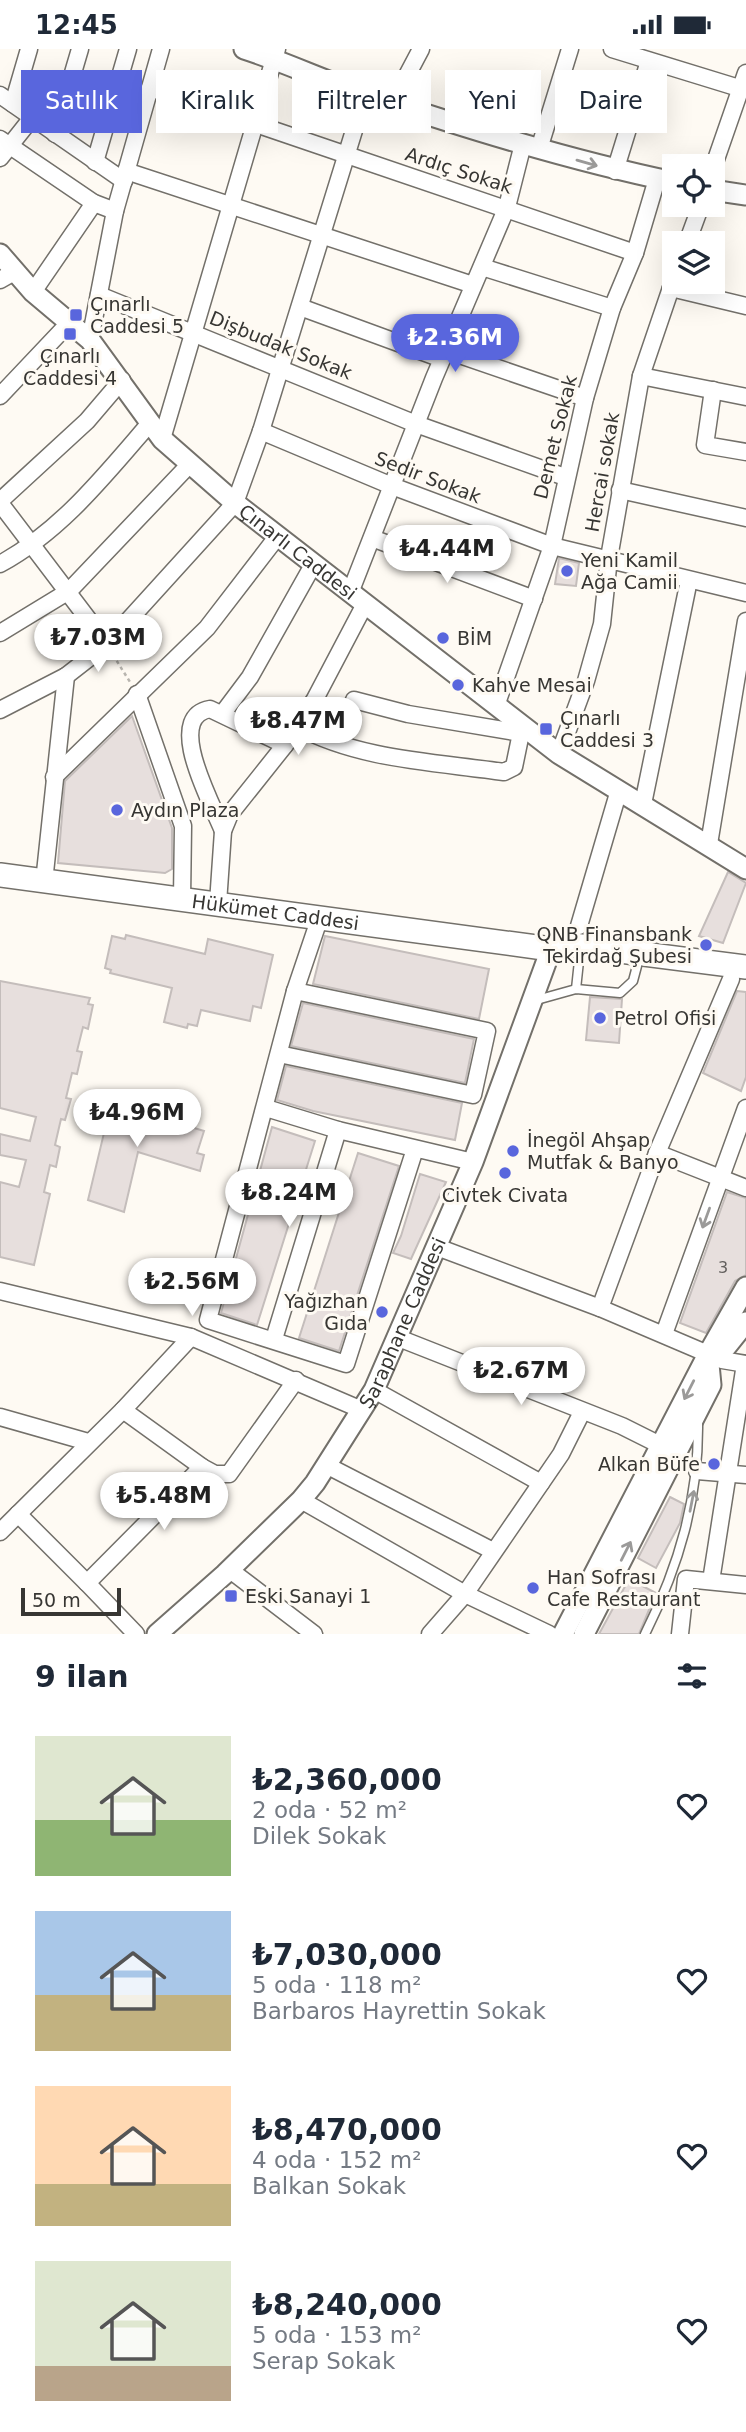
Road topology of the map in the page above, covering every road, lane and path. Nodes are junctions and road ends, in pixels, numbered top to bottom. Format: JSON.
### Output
{"nodes":[{"id":1,"x":29,"y":49,"type":"edge"},
{"id":2,"x":80,"y":49,"type":"edge"},
{"id":3,"x":128,"y":49,"type":"edge"},
{"id":4,"x":161,"y":49,"type":"edge"},
{"id":5,"x":244,"y":49,"type":"edge"},
{"id":6,"x":421,"y":49,"type":"edge"},
{"id":7,"x":570,"y":49,"type":"edge"},
{"id":8,"x":612,"y":49,"type":"edge"},
{"id":9,"x":276,"y":54,"type":"edge"},
{"id":10,"x":649,"y":61,"type":"junction"},
{"id":11,"x":311,"y":70,"type":"edge"},
{"id":12,"x":410,"y":70,"type":"edge"},
{"id":13,"x":742,"y":80,"type":"edge"},
{"id":14,"x":150,"y":88,"type":"junction"},
{"id":15,"x":156,"y":90,"type":"edge"},
{"id":16,"x":6,"y":99,"type":"edge"},
{"id":17,"x":21,"y":111,"type":"edge"},
{"id":18,"x":431,"y":114,"type":"edge"},
{"id":19,"x":21,"y":129,"type":"edge"},
{"id":20,"x":278,"y":132,"type":"edge"},
{"id":21,"x":254,"y":133,"type":"edge"},
{"id":22,"x":353,"y":133,"type":"edge"},
{"id":23,"x":55,"y":134,"type":"joint"},
{"id":24,"x":531,"y":146,"type":"junction"},
{"id":25,"x":3,"y":147,"type":"edge"},
{"id":26,"x":717,"y":154,"type":"edge"},
{"id":27,"x":346,"y":156,"type":"junction"},
{"id":28,"x":95,"y":162,"type":"junction"},
{"id":29,"x":615,"y":171,"type":"junction"},
{"id":30,"x":125,"y":176,"type":"junction"},
{"id":31,"x":662,"y":180,"type":"edge"},
{"id":32,"x":662,"y":188,"type":"edge"},
{"id":33,"x":725,"y":192,"type":"edge"},
{"id":34,"x":746,"y":195,"type":"edge"},
{"id":35,"x":94,"y":203,"type":"junction"},
{"id":36,"x":230,"y":206,"type":"junction"},
{"id":37,"x":507,"y":207,"type":"junction"},
{"id":38,"x":115,"y":211,"type":"junction"},
{"id":39,"x":321,"y":234,"type":"junction"},
{"id":40,"x":635,"y":253,"type":"junction"},
{"id":41,"x":0,"y":254,"type":"edge"},
{"id":42,"x":482,"y":267,"type":"junction"},
{"id":43,"x":7,"y":276,"type":"edge"},
{"id":44,"x":473,"y":285,"type":"junction"},
{"id":45,"x":33,"y":292,"type":"junction"},
{"id":46,"x":669,"y":294,"type":"edge"},
{"id":47,"x":706,"y":294,"type":"edge"},
{"id":48,"x":99,"y":295,"type":"junction"},
{"id":49,"x":746,"y":306,"type":"edge"},
{"id":50,"x":300,"y":307,"type":"junction"},
{"id":51,"x":612,"y":308,"type":"junction"},
{"id":52,"x":71,"y":322,"type":"junction"},
{"id":53,"x":195,"y":333,"type":"junction"},
{"id":54,"x":90,"y":340,"type":"junction"},
{"id":55,"x":443,"y":355,"type":"junction"},
{"id":56,"x":280,"y":367,"type":"junction"},
{"id":57,"x":640,"y":376,"type":"junction"},
{"id":58,"x":122,"y":380,"type":"junction"},
{"id":59,"x":713,"y":390,"type":"junction"},
{"id":60,"x":0,"y":395,"type":"edge"},
{"id":61,"x":746,"y":397,"type":"edge"},
{"id":62,"x":585,"y":398,"type":"junction"},
{"id":63,"x":149,"y":423,"type":"junction"},
{"id":64,"x":416,"y":424,"type":"junction"},
{"id":65,"x":261,"y":431,"type":"junction"},
{"id":66,"x":162,"y":439,"type":"junction"},
{"id":67,"x":746,"y":452,"type":"edge"},
{"id":68,"x":189,"y":465,"type":"junction"},
{"id":69,"x":565,"y":477,"type":"junction"},
{"id":70,"x":392,"y":486,"type":"junction"},
{"id":71,"x":620,"y":490,"type":"junction"},
{"id":72,"x":0,"y":502,"type":"edge"},
{"id":73,"x":235,"y":503,"type":"junction"},
{"id":74,"x":746,"y":518,"type":"edge"},
{"id":75,"x":277,"y":537,"type":"junction"},
{"id":76,"x":372,"y":538,"type":"junction"},
{"id":77,"x":32,"y":546,"type":"junction"},
{"id":78,"x":552,"y":546,"type":"junction"},
{"id":79,"x":609,"y":558,"type":"junction"},
{"id":80,"x":0,"y":564,"type":"edge"},
{"id":81,"x":313,"y":565,"type":"junction"},
{"id":82,"x":689,"y":580,"type":"junction"},
{"id":83,"x":69,"y":591,"type":"junction"},
{"id":84,"x":746,"y":593,"type":"edge"},
{"id":85,"x":357,"y":598,"type":"junction"},
{"id":86,"x":534,"y":599,"type":"junction"},
{"id":87,"x":746,"y":621,"type":"edge"},
{"id":88,"x":0,"y":633,"type":"edge"},
{"id":89,"x":107,"y":644,"type":"junction"},
{"id":90,"x":66,"y":675,"type":"junction"},
{"id":91,"x":137,"y":694,"type":"junction"},
{"id":92,"x":354,"y":701,"type":"joint"},
{"id":93,"x":496,"y":706,"type":"junction"},
{"id":94,"x":0,"y":710,"type":"edge"},
{"id":95,"x":223,"y":713,"type":"junction"},
{"id":96,"x":297,"y":726,"type":"junction"},
{"id":97,"x":524,"y":731,"type":"junction"},
{"id":98,"x":325,"y":741,"type":"junction"},
{"id":99,"x":285,"y":745,"type":"junction"},
{"id":100,"x":559,"y":754,"type":"junction"},
{"id":101,"x":54,"y":777,"type":"junction"},
{"id":102,"x":619,"y":790,"type":"junction"},
{"id":103,"x":643,"y":804,"type":"junction"},
{"id":104,"x":223,"y":831,"type":"junction"},
{"id":105,"x":709,"y":844,"type":"junction"},
{"id":106,"x":746,"y":869,"type":"edge"},
{"id":107,"x":0,"y":875,"type":"edge"},
{"id":108,"x":44,"y":882,"type":"junction"},
{"id":109,"x":182,"y":899,"type":"junction"},
{"id":110,"x":218,"y":903,"type":"junction"},
{"id":111,"x":320,"y":917,"type":"junction"},
{"id":112,"x":579,"y":926,"type":"dead end"},
{"id":113,"x":551,"y":949,"type":"junction"},
{"id":114,"x":638,"y":960,"type":"junction"},
{"id":115,"x":579,"y":961,"type":"junction"},
{"id":116,"x":741,"y":976,"type":"edge"},
{"id":117,"x":576,"y":989,"type":"junction"},
{"id":118,"x":295,"y":991,"type":"junction"},
{"id":119,"x":533,"y":1001,"type":"junction"},
{"id":120,"x":279,"y":1053,"type":"junction"},
{"id":121,"x":266,"y":1108,"type":"junction"},
{"id":122,"x":746,"y":1108,"type":"edge"},
{"id":123,"x":338,"y":1130,"type":"junction"},
{"id":124,"x":415,"y":1149,"type":"junction"},
{"id":125,"x":657,"y":1153,"type":"junction"},
{"id":126,"x":473,"y":1163,"type":"junction"},
{"id":127,"x":721,"y":1177,"type":"junction"},
{"id":128,"x":746,"y":1188,"type":"edge"},
{"id":129,"x":437,"y":1247,"type":"junction"},
{"id":130,"x":746,"y":1287,"type":"edge"},
{"id":131,"x":0,"y":1291,"type":"edge"},
{"id":132,"x":600,"y":1308,"type":"junction"},
{"id":133,"x":746,"y":1322,"type":"edge"},
{"id":134,"x":664,"y":1334,"type":"junction"},
{"id":135,"x":191,"y":1337,"type":"junction"},
{"id":136,"x":396,"y":1337,"type":"junction"},
{"id":137,"x":274,"y":1339,"type":"junction"},
{"id":138,"x":715,"y":1357,"type":"junction"},
{"id":139,"x":746,"y":1364,"type":"edge"},
{"id":140,"x":296,"y":1380,"type":"junction"},
{"id":141,"x":374,"y":1390,"type":"junction"},
{"id":142,"x":123,"y":1410,"type":"junction"},
{"id":143,"x":362,"y":1410,"type":"junction"},
{"id":144,"x":582,"y":1412,"type":"junction"},
{"id":145,"x":698,"y":1412,"type":"junction"},
{"id":146,"x":0,"y":1417,"type":"edge"},
{"id":147,"x":88,"y":1442,"type":"junction"},
{"id":148,"x":660,"y":1445,"type":"junction"},
{"id":149,"x":326,"y":1465,"type":"junction"},
{"id":150,"x":202,"y":1467,"type":"junction"},
{"id":151,"x":697,"y":1471,"type":"junction"},
{"id":152,"x":738,"y":1474,"type":"edge"},
{"id":153,"x":541,"y":1483,"type":"junction"},
{"id":154,"x":301,"y":1500,"type":"junction"},
{"id":155,"x":18,"y":1514,"type":"junction"},
{"id":156,"x":0,"y":1532,"type":"edge"},
{"id":157,"x":493,"y":1551,"type":"junction"},
{"id":158,"x":230,"y":1570,"type":"junction"},
{"id":159,"x":711,"y":1581,"type":"junction"},
{"id":160,"x":87,"y":1583,"type":"junction"},
{"id":161,"x":746,"y":1585,"type":"edge"},
{"id":162,"x":466,"y":1594,"type":"junction"},
{"id":163,"x":136,"y":1634,"type":"edge"},
{"id":164,"x":157,"y":1634,"type":"edge"},
{"id":165,"x":314,"y":1634,"type":"edge"},
{"id":166,"x":430,"y":1634,"type":"edge"},
{"id":167,"x":549,"y":1634,"type":"edge"},
{"id":168,"x":563,"y":1634,"type":"edge"},
{"id":169,"x":584,"y":1634,"type":"edge"},
{"id":170,"x":645,"y":1634,"type":"edge"},
{"id":171,"x":680,"y":1634,"type":"edge"}],
"edges":[{"from":1,"to":16,"type":"street"},
{"from":2,"to":23,"type":"street"},
{"from":3,"to":28,"type":"street"},
{"from":4,"to":14,"type":"street"},
{"from":5,"to":9,"type":"street"},
{"from":6,"to":12,"type":"street"},
{"from":7,"to":24,"type":"street"},
{"from":8,"to":10,"type":"street"},
{"from":9,"to":11,"type":"street"},
{"from":10,"to":13,"type":"street"},
{"from":10,"to":29,"type":"street"},
{"from":13,"to":26,"type":"street"},
{"from":14,"to":15,"type":"street","name":"Ardıç Sokak"},
{"from":14,"to":30,"type":"street"},
{"from":16,"to":17,"type":"street"},
{"from":18,"to":24,"type":"street"},
{"from":19,"to":25,"type":"street"},
{"from":20,"to":27,"type":"street","name":"Ardıç Sokak"},
{"from":21,"to":36,"type":"street"},
{"from":22,"to":27,"type":"street"},
{"from":23,"to":28,"type":"street"},
{"from":24,"to":29,"type":"street","one_way":true},
{"from":24,"to":37,"type":"street"},
{"from":25,"to":35,"type":"street"},
{"from":27,"to":37,"type":"street","name":"Ardıç Sokak"},
{"from":27,"to":39,"type":"street"},
{"from":28,"to":30,"type":"street"},
{"from":29,"to":31,"type":"street"},
{"from":30,"to":36,"type":"street"},
{"from":30,"to":38,"type":"street"},
{"from":32,"to":40,"type":"street","name":"Demet Sokak"},
{"from":33,"to":34,"type":"street"},
{"from":35,"to":38,"type":"street"},
{"from":35,"to":45,"type":"street"},
{"from":36,"to":39,"type":"street"},
{"from":36,"to":53,"type":"street"},
{"from":37,"to":40,"type":"street","name":"Ardıç Sokak"},
{"from":37,"to":42,"type":"street"},
{"from":38,"to":48,"type":"street"},
{"from":39,"to":44,"type":"street"},
{"from":39,"to":50,"type":"street"},
{"from":40,"to":51,"type":"street","name":"Demet Sokak"},
{"from":41,"to":43,"type":"street","name":"Çınarlı Caddesi"},
{"from":42,"to":44,"type":"street"},
{"from":42,"to":51,"type":"street"},
{"from":43,"to":45,"type":"street","name":"Çınarlı Caddesi"},
{"from":44,"to":55,"type":"street"},
{"from":45,"to":52,"type":"street","name":"Çınarlı Caddesi"},
{"from":46,"to":57,"type":"street","name":"Hercai sokak"},
{"from":47,"to":49,"type":"street"},
{"from":48,"to":53,"type":"street","name":"Dişbudak Sokak"},
{"from":48,"to":54,"type":"street"},
{"from":50,"to":55,"type":"street"},
{"from":50,"to":56,"type":"street"},
{"from":51,"to":62,"type":"street","name":"Demet Sokak"},
{"from":52,"to":54,"type":"street","name":"Çınarlı Caddesi"},
{"from":52,"to":60,"type":"street"},
{"from":53,"to":56,"type":"street","name":"Dişbudak Sokak"},
{"from":53,"to":66,"type":"street"},
{"from":54,"to":58,"type":"street","name":"Çınarlı Caddesi"},
{"from":55,"to":62,"type":"street"},
{"from":55,"to":64,"type":"street"},
{"from":56,"to":64,"type":"street","name":"Dişbudak Sokak"},
{"from":56,"to":65,"type":"street"},
{"from":57,"to":59,"type":"street"},
{"from":57,"to":71,"type":"street","name":"Hercai sokak"},
{"from":58,"to":63,"type":"street","name":"Çınarlı Caddesi"},
{"from":58,"to":72,"type":"street"},
{"from":59,"to":61,"type":"street"},
{"from":59,"to":67,"type":"street"},
{"from":62,"to":69,"type":"street","name":"Demet Sokak"},
{"from":63,"to":66,"type":"street","name":"Çınarlı Caddesi"},
{"from":63,"to":77,"type":"street"},
{"from":64,"to":69,"type":"street","name":"Dişbudak Sokak"},
{"from":64,"to":70,"type":"street"},
{"from":65,"to":70,"type":"street","name":"Sedir Sokak"},
{"from":65,"to":73,"type":"street"},
{"from":66,"to":68,"type":"street","name":"Çınarlı Caddesi"},
{"from":68,"to":73,"type":"street","name":"Çınarlı Caddesi"},
{"from":68,"to":83,"type":"street"},
{"from":69,"to":78,"type":"street","name":"Demet Sokak"},
{"from":70,"to":76,"type":"street"},
{"from":70,"to":78,"type":"street","name":"Sedir Sokak"},
{"from":71,"to":74,"type":"street"},
{"from":71,"to":79,"type":"street","name":"Hercai sokak"},
{"from":72,"to":77,"type":"street"},
{"from":73,"to":75,"type":"street","name":"Çınarlı Caddesi"},
{"from":73,"to":89,"type":"street"},
{"from":75,"to":81,"type":"street","name":"Çınarlı Caddesi"},
{"from":75,"to":91,"type":"street"},
{"from":76,"to":85,"type":"street"},
{"from":76,"to":86,"type":"street"},
{"from":77,"to":80,"type":"street"},
{"from":77,"to":83,"type":"street"},
{"from":78,"to":79,"type":"street","name":"Sedir Sokak"},
{"from":78,"to":86,"type":"street","name":"Demet Sokak"},
{"from":79,"to":82,"type":"street","name":"Sedir Sokak"},
{"from":79,"to":100,"type":"street","name":"Hercai sokak"},
{"from":81,"to":85,"type":"street","name":"Çınarlı Caddesi"},
{"from":81,"to":95,"type":"street"},
{"from":82,"to":84,"type":"street","name":"Sedir Sokak"},
{"from":82,"to":103,"type":"street"},
{"from":83,"to":88,"type":"street"},
{"from":83,"to":89,"type":"street"},
{"from":85,"to":93,"type":"street","name":"Çınarlı Caddesi"},
{"from":85,"to":96,"type":"street"},
{"from":86,"to":93,"type":"street","name":"Demet Sokak"},
{"from":87,"to":105,"type":"street"},
{"from":89,"to":90,"type":"street"},
{"from":89,"to":91,"type":"path"},
{"from":90,"to":94,"type":"street"},
{"from":90,"to":101,"type":"street"},
{"from":91,"to":101,"type":"street"},
{"from":91,"to":109,"type":"street"},
{"from":92,"to":97,"type":"street"},
{"from":92,"to":98,"type":"path"},
{"from":93,"to":97,"type":"street","name":"Çınarlı Caddesi"},
{"from":95,"to":99,"type":"street"},
{"from":95,"to":104,"type":"street"},
{"from":96,"to":98,"type":"street"},
{"from":96,"to":99,"type":"street"},
{"from":97,"to":98,"type":"street"},
{"from":97,"to":100,"type":"street","name":"Çınarlı Caddesi"},
{"from":99,"to":104,"type":"street"},
{"from":100,"to":102,"type":"street","name":"Çınarlı Caddesi"},
{"from":101,"to":108,"type":"street"},
{"from":102,"to":103,"type":"street","name":"Çınarlı Caddesi"},
{"from":102,"to":112,"type":"street"},
{"from":103,"to":105,"type":"street","name":"Çınarlı Caddesi"},
{"from":104,"to":110,"type":"street"},
{"from":105,"to":106,"type":"street","name":"Çınarlı Caddesi"},
{"from":107,"to":108,"type":"main road","name":"Hükümet Caddesi"},
{"from":108,"to":109,"type":"main road","name":"Hükümet Caddesi"},
{"from":109,"to":110,"type":"main road","name":"Hükümet Caddesi"},
{"from":110,"to":111,"type":"main road","name":"Hükümet Caddesi"},
{"from":111,"to":113,"type":"main road","name":"Hükümet Caddesi"},
{"from":111,"to":118,"type":"street"},
{"from":113,"to":114,"type":"main road","name":"Hükümet Caddesi"},
{"from":113,"to":115,"type":"main road","name":"Hükümet Caddesi"},
{"from":113,"to":119,"type":"street","name":"Şaraphane Caddesi"},
{"from":114,"to":115,"type":"main road","name":"Hükümet Caddesi"},
{"from":114,"to":116,"type":"main road","name":"Hükümet Caddesi"},
{"from":114,"to":117,"type":"lane"},
{"from":115,"to":117,"type":"lane"},
{"from":116,"to":125,"type":"street"},
{"from":117,"to":119,"type":"lane"},
{"from":118,"to":120,"type":"street"},
{"from":118,"to":120,"type":"street"},
{"from":119,"to":126,"type":"street","name":"Şaraphane Caddesi"},
{"from":120,"to":121,"type":"street"},
{"from":121,"to":123,"type":"street"},
{"from":121,"to":137,"type":"street"},
{"from":122,"to":127,"type":"street"},
{"from":123,"to":124,"type":"street"},
{"from":123,"to":137,"type":"street"},
{"from":124,"to":126,"type":"street"},
{"from":124,"to":137,"type":"street"},
{"from":125,"to":127,"type":"street"},
{"from":125,"to":132,"type":"street"},
{"from":126,"to":129,"type":"street","name":"Şaraphane Caddesi"},
{"from":127,"to":128,"type":"street"},
{"from":127,"to":134,"type":"street","one_way":true},
{"from":129,"to":132,"type":"street"},
{"from":129,"to":136,"type":"street","name":"Şaraphane Caddesi"},
{"from":130,"to":138,"type":"street"},
{"from":131,"to":135,"type":"street"},
{"from":132,"to":134,"type":"street"},
{"from":133,"to":138,"type":"street"},
{"from":134,"to":138,"type":"street"},
{"from":135,"to":140,"type":"street"},
{"from":135,"to":142,"type":"street"},
{"from":136,"to":141,"type":"street","name":"Şaraphane Caddesi"},
{"from":136,"to":144,"type":"street"},
{"from":138,"to":139,"type":"street"},
{"from":138,"to":145,"type":"street"},
{"from":138,"to":148,"type":"street","one_way":true},
{"from":139,"to":152,"type":"street"},
{"from":140,"to":143,"type":"street"},
{"from":140,"to":150,"type":"street"},
{"from":141,"to":143,"type":"street","name":"Şaraphane Caddesi"},
{"from":141,"to":153,"type":"street"},
{"from":142,"to":147,"type":"street"},
{"from":142,"to":150,"type":"street"},
{"from":143,"to":149,"type":"street","name":"Şaraphane Caddesi"},
{"from":144,"to":148,"type":"street"},
{"from":144,"to":153,"type":"street"},
{"from":145,"to":151,"type":"lane"},
{"from":169,"to":145,"type":"street","one_way":true},
{"from":146,"to":147,"type":"street"},
{"from":147,"to":155,"type":"street"},
{"from":148,"to":168,"type":"street"},
{"from":149,"to":154,"type":"street","name":"Şaraphane Caddesi"},
{"from":149,"to":157,"type":"street"},
{"from":150,"to":160,"type":"street"},
{"from":151,"to":152,"type":"street"},
{"from":170,"to":151,"type":"lane","one_way":true},
{"from":152,"to":159,"type":"street"},
{"from":153,"to":157,"type":"street"},
{"from":154,"to":158,"type":"street","name":"Şaraphane Caddesi"},
{"from":154,"to":162,"type":"street"},
{"from":155,"to":156,"type":"street"},
{"from":155,"to":160,"type":"street"},
{"from":157,"to":162,"type":"street"},
{"from":158,"to":164,"type":"street","name":"Şaraphane Caddesi"},
{"from":158,"to":165,"type":"street"},
{"from":159,"to":161,"type":"street"},
{"from":159,"to":171,"type":"street"},
{"from":160,"to":163,"type":"street"},
{"from":162,"to":166,"type":"street"},
{"from":162,"to":167,"type":"street"}]}
